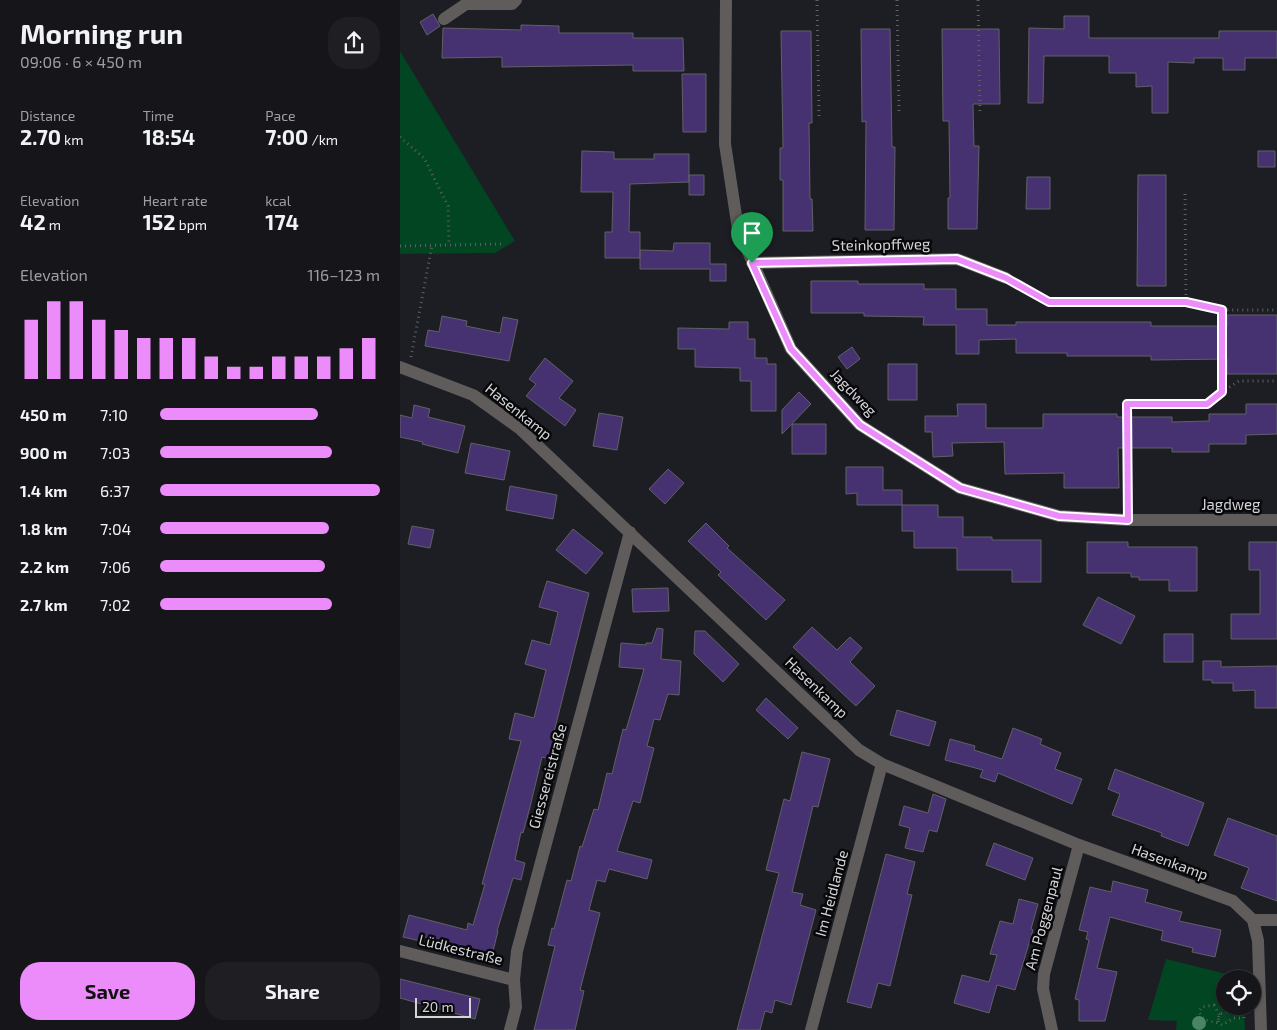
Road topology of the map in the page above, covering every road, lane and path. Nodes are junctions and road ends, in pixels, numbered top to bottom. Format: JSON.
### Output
{"nodes":[{"id":1,"x":516,"y":0,"type":"edge"},
{"id":2,"x":726,"y":0,"type":"edge"},
{"id":3,"x":818,"y":0,"type":"edge"},
{"id":4,"x":897,"y":0,"type":"edge"},
{"id":5,"x":978,"y":0,"type":"edge"},
{"id":6,"x":444,"y":19,"type":"dead end"},
{"id":7,"x":899,"y":114,"type":"dead end"},
{"id":8,"x":980,"y":114,"type":"dead end"},
{"id":9,"x":819,"y":116,"type":"dead end"},
{"id":10,"x":400,"y":137,"type":"edge"},
{"id":11,"x":1185,"y":194,"type":"dead end"},
{"id":12,"x":501,"y":244,"type":"dead end"},
{"id":13,"x":432,"y":245,"type":"junction"},
{"id":14,"x":449,"y":245,"type":"junction"},
{"id":15,"x":400,"y":246,"type":"edge"},
{"id":16,"x":752,"y":263,"type":"junction"},
{"id":17,"x":1006,"y":278,"type":"joint"},
{"id":18,"x":1186,"y":302,"type":"junction"},
{"id":19,"x":1222,"y":310,"type":"junction"},
{"id":20,"x":1277,"y":310,"type":"edge"},
{"id":21,"x":404,"y":368,"type":"edge"},
{"id":22,"x":1277,"y":381,"type":"edge"},
{"id":23,"x":1222,"y":392,"type":"junction"},
{"id":24,"x":1128,"y":520,"type":"junction"},
{"id":25,"x":1277,"y":520,"type":"edge"},
{"id":26,"x":630,"y":532,"type":"junction"},
{"id":27,"x":882,"y":764,"type":"junction"},
{"id":28,"x":1079,"y":845,"type":"junction"},
{"id":29,"x":1253,"y":920,"type":"junction"},
{"id":30,"x":1277,"y":920,"type":"edge"},
{"id":31,"x":400,"y":951,"type":"edge"},
{"id":32,"x":514,"y":980,"type":"junction"},
{"id":33,"x":1216,"y":1009,"type":"edge"},
{"id":34,"x":1219,"y":1015,"type":"edge"},
{"id":35,"x":1244,"y":1015,"type":"edge"},
{"id":36,"x":1218,"y":1022,"type":"junction"},
{"id":37,"x":510,"y":1030,"type":"edge"},
{"id":38,"x":811,"y":1030,"type":"edge"},
{"id":39,"x":1052,"y":1030,"type":"edge"},
{"id":40,"x":1261,"y":1030,"type":"edge"}],
"edges":[{"from":1,"to":6,"type":"street"},
{"from":2,"to":16,"type":"street","name":"Jagdweg"},
{"from":3,"to":9,"type":"path"},
{"from":4,"to":7,"type":"path"},
{"from":5,"to":8,"type":"path"},
{"from":10,"to":14,"type":"path"},
{"from":11,"to":18,"type":"path"},
{"from":12,"to":14,"type":"path"},
{"from":13,"to":14,"type":"path"},
{"from":13,"to":15,"type":"path"},
{"from":13,"to":21,"type":"path"},
{"from":16,"to":17,"type":"street","name":"Steinkopffweg"},
{"from":16,"to":24,"type":"street","name":"Jagdweg"},
{"from":17,"to":18,"type":"path"},
{"from":18,"to":19,"type":"path"},
{"from":19,"to":20,"type":"path"},
{"from":19,"to":23,"type":"path"},
{"from":21,"to":26,"type":"street","name":"Hasenkamp"},
{"from":22,"to":23,"type":"path"},
{"from":23,"to":24,"type":"path"},
{"from":24,"to":25,"type":"street","name":"Jagdweg"},
{"from":26,"to":27,"type":"street","name":"Hasenkamp"},
{"from":26,"to":32,"type":"street","name":"Giessereistraße"},
{"from":27,"to":28,"type":"street","name":"Hasenkamp"},
{"from":27,"to":38,"type":"street","name":"Im Heidlande"},
{"from":28,"to":29,"type":"street","name":"Hasenkamp"},
{"from":28,"to":39,"type":"street","name":"Am Poggenpaul"},
{"from":29,"to":30,"type":"street"},
{"from":29,"to":40,"type":"street"},
{"from":31,"to":32,"type":"street","name":"Lüdkestraße"},
{"from":32,"to":37,"type":"street","name":"Giessereistraße"},
{"from":33,"to":36,"type":"path"},
{"from":34,"to":36,"type":"path"},
{"from":35,"to":36,"type":"path"}]}
